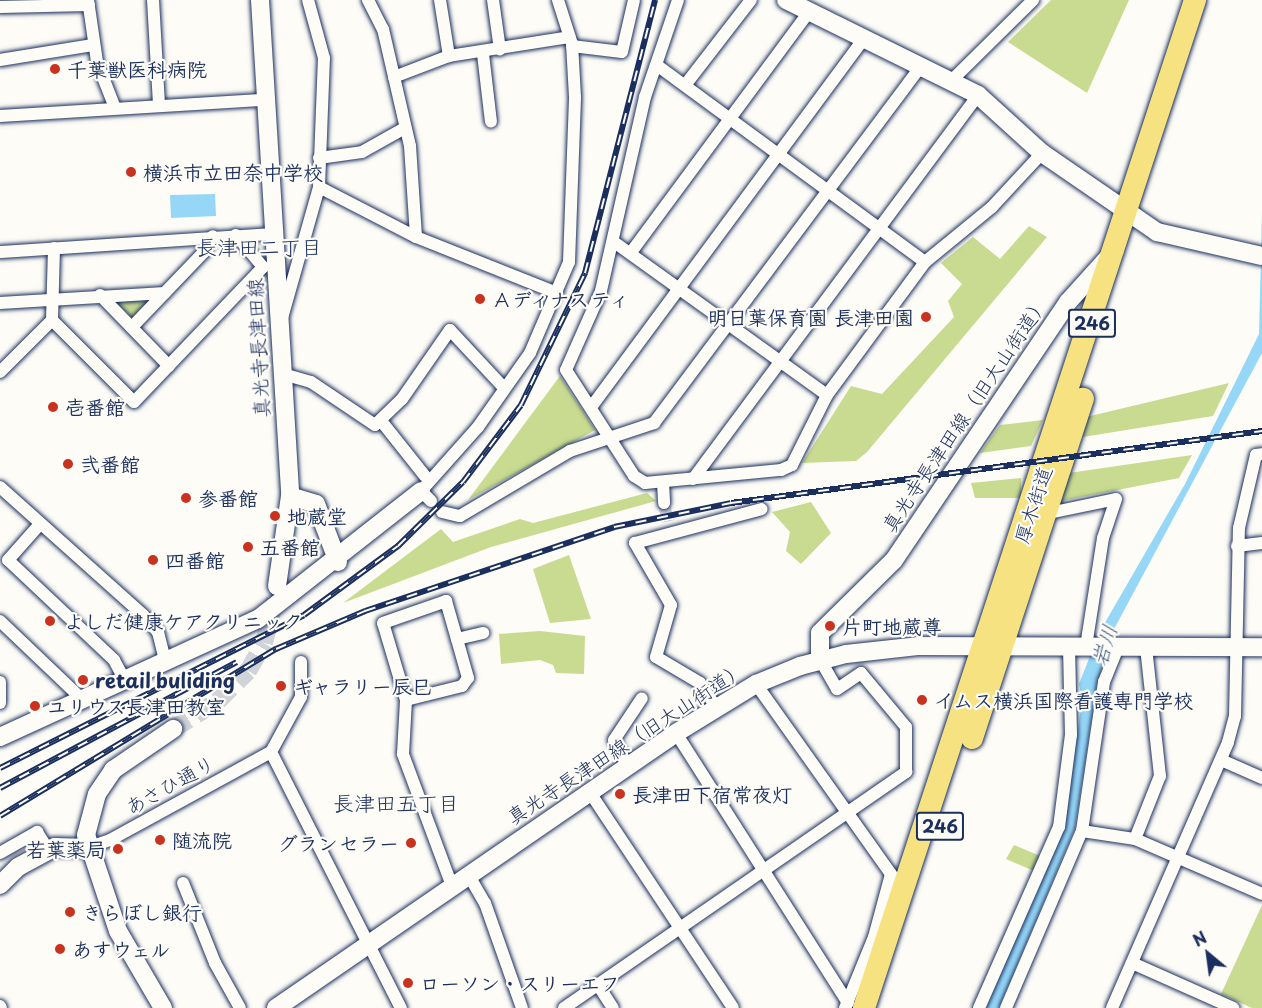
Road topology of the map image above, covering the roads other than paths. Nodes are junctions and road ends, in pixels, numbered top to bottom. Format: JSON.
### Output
{"nodes":[{"id":1,"x":153,"y":0,"type":"edge"},
{"id":2,"x":260,"y":0,"type":"edge"},
{"id":3,"x":308,"y":0,"type":"edge"},
{"id":4,"x":368,"y":0,"type":"edge"},
{"id":5,"x":440,"y":0,"type":"edge"},
{"id":6,"x":493,"y":0,"type":"edge"},
{"id":7,"x":558,"y":0,"type":"edge"},
{"id":8,"x":634,"y":0,"type":"edge"},
{"id":9,"x":678,"y":0,"type":"edge"},
{"id":10,"x":751,"y":0,"type":"edge"},
{"id":11,"x":786,"y":0,"type":"edge"},
{"id":12,"x":1033,"y":0,"type":"edge"},
{"id":13,"x":1195,"y":0,"type":"edge"},
{"id":14,"x":1209,"y":0,"type":"edge"},
{"id":15,"x":88,"y":3,"type":"edge"},
{"id":16,"x":0,"y":7,"type":"edge"},
{"id":17,"x":809,"y":12,"type":"junction"},
{"id":18,"x":864,"y":38,"type":"junction"},
{"id":19,"x":571,"y":42,"type":"junction"},
{"id":20,"x":93,"y":45,"type":"junction"},
{"id":21,"x":500,"y":50,"type":"junction"},
{"id":22,"x":483,"y":54,"type":"junction"},
{"id":23,"x":449,"y":56,"type":"junction"},
{"id":24,"x":0,"y":60,"type":"edge"},
{"id":25,"x":922,"y":65,"type":"junction"},
{"id":26,"x":658,"y":66,"type":"junction"},
{"id":27,"x":394,"y":77,"type":"junction"},
{"id":28,"x":952,"y":80,"type":"junction"},
{"id":29,"x":686,"y":84,"type":"junction"},
{"id":30,"x":978,"y":95,"type":"junction"},
{"id":31,"x":265,"y":99,"type":"junction"},
{"id":32,"x":159,"y":105,"type":"junction"},
{"id":33,"x":115,"y":108,"type":"junction"},
{"id":34,"x":0,"y":116,"type":"edge"},
{"id":35,"x":730,"y":118,"type":"junction"},
{"id":36,"x":491,"y":122,"type":"dead end"},
{"id":37,"x":405,"y":128,"type":"junction"},
{"id":38,"x":780,"y":153,"type":"junction"},
{"id":39,"x":1042,"y":153,"type":"junction"},
{"id":40,"x":319,"y":158,"type":"junction"},
{"id":41,"x":319,"y":187,"type":"junction"},
{"id":42,"x":829,"y":191,"type":"junction"},
{"id":43,"x":1135,"y":217,"type":"junction"},
{"id":44,"x":880,"y":228,"type":"junction"},
{"id":45,"x":274,"y":234,"type":"junction"},
{"id":46,"x":236,"y":235,"type":"junction"},
{"id":47,"x":213,"y":236,"type":"junction"},
{"id":48,"x":416,"y":237,"type":"junction"},
{"id":49,"x":614,"y":243,"type":"junction"},
{"id":50,"x":54,"y":248,"type":"junction"},
{"id":51,"x":1116,"y":249,"type":"junction"},
{"id":52,"x":632,"y":251,"type":"junction"},
{"id":53,"x":0,"y":252,"type":"edge"},
{"id":54,"x":1256,"y":255,"type":"edge"},
{"id":55,"x":925,"y":262,"type":"junction"},
{"id":56,"x":680,"y":288,"type":"junction"},
{"id":57,"x":165,"y":293,"type":"junction"},
{"id":58,"x":557,"y":293,"type":"junction"},
{"id":59,"x":100,"y":295,"type":"junction"},
{"id":60,"x":56,"y":298,"type":"junction"},
{"id":61,"x":0,"y":303,"type":"edge"},
{"id":62,"x":52,"y":320,"type":"junction"},
{"id":63,"x":729,"y":324,"type":"junction"},
{"id":64,"x":280,"y":325,"type":"junction"},
{"id":65,"x":132,"y":327,"type":"junction"},
{"id":66,"x":779,"y":360,"type":"junction"},
{"id":67,"x":170,"y":366,"type":"junction"},
{"id":68,"x":0,"y":372,"type":"edge"},
{"id":69,"x":283,"y":374,"type":"junction"},
{"id":70,"x":504,"y":388,"type":"junction"},
{"id":71,"x":827,"y":395,"type":"junction"},
{"id":72,"x":592,"y":406,"type":"junction"},
{"id":73,"x":382,"y":422,"type":"junction"},
{"id":74,"x":613,"y":437,"type":"junction"},
{"id":75,"x":1262,"y":454,"type":"edge"},
{"id":76,"x":693,"y":478,"type":"junction"},
{"id":77,"x":663,"y":482,"type":"junction"},
{"id":78,"x":0,"y":487,"type":"edge"},
{"id":79,"x":426,"y":490,"type":"junction"},
{"id":80,"x":290,"y":496,"type":"junction"},
{"id":81,"x":664,"y":503,"type":"tunnel mouth"},
{"id":82,"x":762,"y":509,"type":"dead end"},
{"id":83,"x":442,"y":512,"type":"dead end"},
{"id":84,"x":1048,"y":513,"type":"junction"},
{"id":85,"x":40,"y":524,"type":"junction"},
{"id":86,"x":1262,"y":543,"type":"edge"},
{"id":87,"x":1238,"y":546,"type":"junction"},
{"id":88,"x":338,"y":562,"type":"junction"},
{"id":89,"x":4,"y":565,"type":"edge"},
{"id":90,"x":277,"y":586,"type":"tunnel mouth"},
{"id":91,"x":0,"y":621,"type":"edge"},
{"id":92,"x":483,"y":633,"type":"dead end"},
{"id":93,"x":457,"y":639,"type":"junction"},
{"id":94,"x":996,"y":646,"type":"junction"},
{"id":95,"x":1081,"y":647,"type":"junction"},
{"id":96,"x":1116,"y":647,"type":"junction"},
{"id":97,"x":1146,"y":647,"type":"junction"},
{"id":98,"x":1236,"y":647,"type":"junction"},
{"id":99,"x":1262,"y":647,"type":"edge"},
{"id":100,"x":820,"y":660,"type":"junction"},
{"id":101,"x":301,"y":662,"type":"dead end"},
{"id":102,"x":166,"y":663,"type":"junction"},
{"id":103,"x":125,"y":681,"type":"junction"},
{"id":104,"x":0,"y":682,"type":"edge"},
{"id":105,"x":756,"y":684,"type":"junction"},
{"id":106,"x":642,"y":698,"type":"dead end"},
{"id":107,"x":406,"y":700,"type":"junction"},
{"id":108,"x":84,"y":701,"type":"junction"},
{"id":109,"x":0,"y":703,"type":"edge"},
{"id":110,"x":716,"y":707,"type":"junction"},
{"id":111,"x":173,"y":729,"type":"tunnel mouth"},
{"id":112,"x":676,"y":733,"type":"junction"},
{"id":113,"x":0,"y":737,"type":"edge"},
{"id":114,"x":271,"y":752,"type":"junction"},
{"id":115,"x":1221,"y":760,"type":"junction"},
{"id":116,"x":627,"y":765,"type":"junction"},
{"id":117,"x":1262,"y":778,"type":"edge"},
{"id":118,"x":589,"y":791,"type":"junction"},
{"id":119,"x":846,"y":813,"type":"junction"},
{"id":120,"x":1082,"y":831,"type":"junction"},
{"id":121,"x":1135,"y":839,"type":"junction"},
{"id":122,"x":55,"y":847,"type":"junction"},
{"id":123,"x":87,"y":848,"type":"junction"},
{"id":124,"x":0,"y":853,"type":"edge"},
{"id":125,"x":1178,"y":857,"type":"junction"},
{"id":126,"x":764,"y":870,"type":"junction"},
{"id":127,"x":468,"y":874,"type":"junction"},
{"id":128,"x":183,"y":883,"type":"dead end"},
{"id":129,"x":0,"y":885,"type":"edge"},
{"id":130,"x":452,"y":886,"type":"junction"},
{"id":131,"x":1262,"y":894,"type":"edge"},
{"id":132,"x":680,"y":928,"type":"junction"},
{"id":133,"x":368,"y":944,"type":"junction"},
{"id":134,"x":1132,"y":963,"type":"junction"},
{"id":135,"x":598,"y":985,"type":"junction"},
{"id":136,"x":853,"y":1006,"type":"edge"},
{"id":137,"x":163,"y":1008,"type":"edge"},
{"id":138,"x":240,"y":1008,"type":"edge"},
{"id":139,"x":276,"y":1008,"type":"edge"},
{"id":140,"x":401,"y":1008,"type":"edge"},
{"id":141,"x":522,"y":1008,"type":"edge"},
{"id":142,"x":564,"y":1008,"type":"edge"},
{"id":143,"x":613,"y":1008,"type":"edge"},
{"id":144,"x":733,"y":1008,"type":"edge"},
{"id":145,"x":879,"y":1008,"type":"edge"},
{"id":146,"x":979,"y":1008,"type":"edge"},
{"id":147,"x":1006,"y":1008,"type":"edge"},
{"id":148,"x":1112,"y":1008,"type":"edge"},
{"id":149,"x":1233,"y":1008,"type":"edge"}],
"edges":[{"from":1,"to":32,"type":"street"},
{"from":2,"to":31,"type":"main road","name":"真光寺長津田線"},
{"from":3,"to":40,"type":"street"},
{"from":4,"to":27,"type":"street"},
{"from":5,"to":23,"type":"street"},
{"from":6,"to":21,"type":"street"},
{"from":7,"to":19,"type":"street"},
{"from":8,"to":19,"type":"street"},
{"from":9,"to":26,"type":"street"},
{"from":10,"to":29,"type":"street"},
{"from":11,"to":17,"type":"main road"},
{"from":12,"to":28,"type":"street"},
{"from":13,"to":43,"type":"highway","name":"厚木街道","number":"246"},
{"from":14,"to":43,"type":"highway","name":"厚木街道","number":"246"},
{"from":15,"to":16,"type":"street"},
{"from":15,"to":20,"type":"street"},
{"from":17,"to":18,"type":"main road"},
{"from":17,"to":35,"type":"street"},
{"from":18,"to":25,"type":"main road"},
{"from":18,"to":38,"type":"street"},
{"from":19,"to":21,"type":"street"},
{"from":19,"to":58,"type":"street"},
{"from":20,"to":24,"type":"street"},
{"from":20,"to":33,"type":"street"},
{"from":21,"to":22,"type":"street"},
{"from":22,"to":23,"type":"street"},
{"from":22,"to":36,"type":"street"},
{"from":23,"to":27,"type":"street"},
{"from":25,"to":28,"type":"main road"},
{"from":25,"to":42,"type":"street"},
{"from":26,"to":29,"type":"street"},
{"from":26,"to":49,"type":"street"},
{"from":27,"to":37,"type":"street"},
{"from":28,"to":30,"type":"main road"},
{"from":29,"to":35,"type":"street"},
{"from":30,"to":39,"type":"main road"},
{"from":30,"to":44,"type":"street"},
{"from":31,"to":32,"type":"street"},
{"from":31,"to":45,"type":"main road","name":"真光寺長津田線"},
{"from":32,"to":33,"type":"street"},
{"from":33,"to":34,"type":"street"},
{"from":35,"to":38,"type":"street"},
{"from":35,"to":52,"type":"street"},
{"from":37,"to":40,"type":"street"},
{"from":37,"to":48,"type":"street"},
{"from":38,"to":42,"type":"street"},
{"from":38,"to":56,"type":"street"},
{"from":39,"to":43,"type":"main road"},
{"from":39,"to":55,"type":"street"},
{"from":40,"to":41,"type":"street"},
{"from":41,"to":48,"type":"street"},
{"from":41,"to":64,"type":"street"},
{"from":42,"to":44,"type":"street"},
{"from":42,"to":63,"type":"street"},
{"from":43,"to":51,"type":"highway","name":"厚木街道","number":"246"},
{"from":43,"to":54,"type":"main road"},
{"from":43,"to":84,"type":"highway","name":"厚木街道","number":"246"},
{"from":44,"to":55,"type":"street"},
{"from":44,"to":66,"type":"street"},
{"from":45,"to":46,"type":"street"},
{"from":45,"to":64,"type":"main road","name":"真光寺長津田線"},
{"from":46,"to":47,"type":"street"},
{"from":46,"to":67,"type":"street"},
{"from":47,"to":50,"type":"street"},
{"from":47,"to":57,"type":"street"},
{"from":48,"to":58,"type":"street"},
{"from":49,"to":52,"type":"street"},
{"from":49,"to":72,"type":"street"},
{"from":50,"to":53,"type":"street"},
{"from":50,"to":60,"type":"street"},
{"from":51,"to":94,"type":"highway","name":"厚木街道","number":"246"},
{"from":51,"to":100,"type":"main road","name":"真光寺長津田線（旧大山街道）"},
{"from":52,"to":56,"type":"street"},
{"from":55,"to":71,"type":"street"},
{"from":56,"to":63,"type":"street"},
{"from":56,"to":72,"type":"street"},
{"from":57,"to":59,"type":"street"},
{"from":57,"to":65,"type":"street"},
{"from":58,"to":70,"type":"street"},
{"from":59,"to":60,"type":"street"},
{"from":59,"to":65,"type":"street"},
{"from":60,"to":61,"type":"street"},
{"from":60,"to":62,"type":"street"},
{"from":62,"to":67,"type":"street"},
{"from":62,"to":68,"type":"street"},
{"from":63,"to":66,"type":"street"},
{"from":63,"to":74,"type":"street"},
{"from":64,"to":69,"type":"main road","name":"真光寺長津田線"},
{"from":65,"to":67,"type":"street"},
{"from":66,"to":71,"type":"street"},
{"from":66,"to":76,"type":"street"},
{"from":69,"to":73,"type":"street"},
{"from":69,"to":80,"type":"main road","name":"真光寺長津田線"},
{"from":70,"to":73,"type":"street"},
{"from":70,"to":79,"type":"street"},
{"from":71,"to":76,"type":"street"},
{"from":72,"to":74,"type":"street"},
{"from":73,"to":79,"type":"street"},
{"from":74,"to":77,"type":"street"},
{"from":74,"to":83,"type":"street"},
{"from":75,"to":87,"type":"street"},
{"from":76,"to":77,"type":"street"},
{"from":77,"to":81,"type":"street"},
{"from":78,"to":85,"type":"street"},
{"from":79,"to":88,"type":"main road"},
{"from":80,"to":88,"type":"main road"},
{"from":80,"to":90,"type":"main road","name":"真光寺長津田線"},
{"from":82,"to":110,"type":"street"},
{"from":84,"to":94,"type":"highway","name":"厚木街道","number":"246"},
{"from":84,"to":95,"type":"street"},
{"from":85,"to":89,"type":"street"},
{"from":85,"to":102,"type":"street"},
{"from":86,"to":87,"type":"street"},
{"from":87,"to":98,"type":"street"},
{"from":88,"to":102,"type":"main road"},
{"from":89,"to":103,"type":"street"},
{"from":91,"to":108,"type":"street"},
{"from":92,"to":93,"type":"street"},
{"from":93,"to":107,"type":"street"},
{"from":93,"to":107,"type":"street"},
{"from":94,"to":95,"type":"main road"},
{"from":94,"to":100,"type":"main road"},
{"from":94,"to":136,"type":"highway","name":"厚木街道","number":"246"},
{"from":94,"to":145,"type":"highway","name":"厚木街道","number":"246"},
{"from":95,"to":96,"type":"main road"},
{"from":95,"to":146,"type":"street"},
{"from":96,"to":97,"type":"main road"},
{"from":96,"to":120,"type":"street"},
{"from":97,"to":98,"type":"main road"},
{"from":97,"to":121,"type":"street"},
{"from":98,"to":99,"type":"main road"},
{"from":98,"to":115,"type":"street"},
{"from":100,"to":105,"type":"main road","name":"真光寺長津田線（旧大山街道）"},
{"from":100,"to":119,"type":"street"},
{"from":101,"to":114,"type":"street"},
{"from":102,"to":103,"type":"main road"},
{"from":103,"to":108,"type":"main road"},
{"from":104,"to":109,"type":"street"},
{"from":105,"to":110,"type":"main road","name":"真光寺長津田線（旧大山街道）"},
{"from":105,"to":119,"type":"street"},
{"from":106,"to":116,"type":"street"},
{"from":107,"to":130,"type":"street"},
{"from":108,"to":113,"type":"main road"},
{"from":110,"to":112,"type":"main road","name":"真光寺長津田線（旧大山街道）"},
{"from":111,"to":123,"type":"main road"},
{"from":112,"to":116,"type":"main road","name":"真光寺長津田線（旧大山街道）"},
{"from":112,"to":126,"type":"street"},
{"from":114,"to":123,"type":"street","name":"あさひ通り"},
{"from":114,"to":133,"type":"street"},
{"from":115,"to":117,"type":"street"},
{"from":115,"to":125,"type":"street"},
{"from":116,"to":118,"type":"main road","name":"真光寺長津田線（旧大山街道）"},
{"from":118,"to":127,"type":"main road","name":"真光寺長津田線（旧大山街道）"},
{"from":118,"to":132,"type":"street"},
{"from":119,"to":126,"type":"street"},
{"from":119,"to":136,"type":"street"},
{"from":120,"to":121,"type":"street"},
{"from":120,"to":147,"type":"street"},
{"from":121,"to":125,"type":"street"},
{"from":122,"to":123,"type":"main road"},
{"from":122,"to":124,"type":"street"},
{"from":122,"to":129,"type":"main road"},
{"from":123,"to":137,"type":"main road"},
{"from":125,"to":131,"type":"street"},
{"from":125,"to":134,"type":"street"},
{"from":126,"to":132,"type":"street"},
{"from":126,"to":136,"type":"street"},
{"from":127,"to":130,"type":"main road","name":"真光寺長津田線（旧大山街道）"},
{"from":127,"to":141,"type":"street"},
{"from":128,"to":138,"type":"street"},
{"from":130,"to":133,"type":"main road","name":"真光寺長津田線（旧大山街道）"},
{"from":132,"to":135,"type":"street"},
{"from":132,"to":144,"type":"street"},
{"from":133,"to":139,"type":"main road","name":"真光寺長津田線（旧大山街道）"},
{"from":133,"to":140,"type":"street"},
{"from":134,"to":148,"type":"street"},
{"from":134,"to":149,"type":"street"},
{"from":135,"to":142,"type":"street"},
{"from":135,"to":143,"type":"street"}]}
